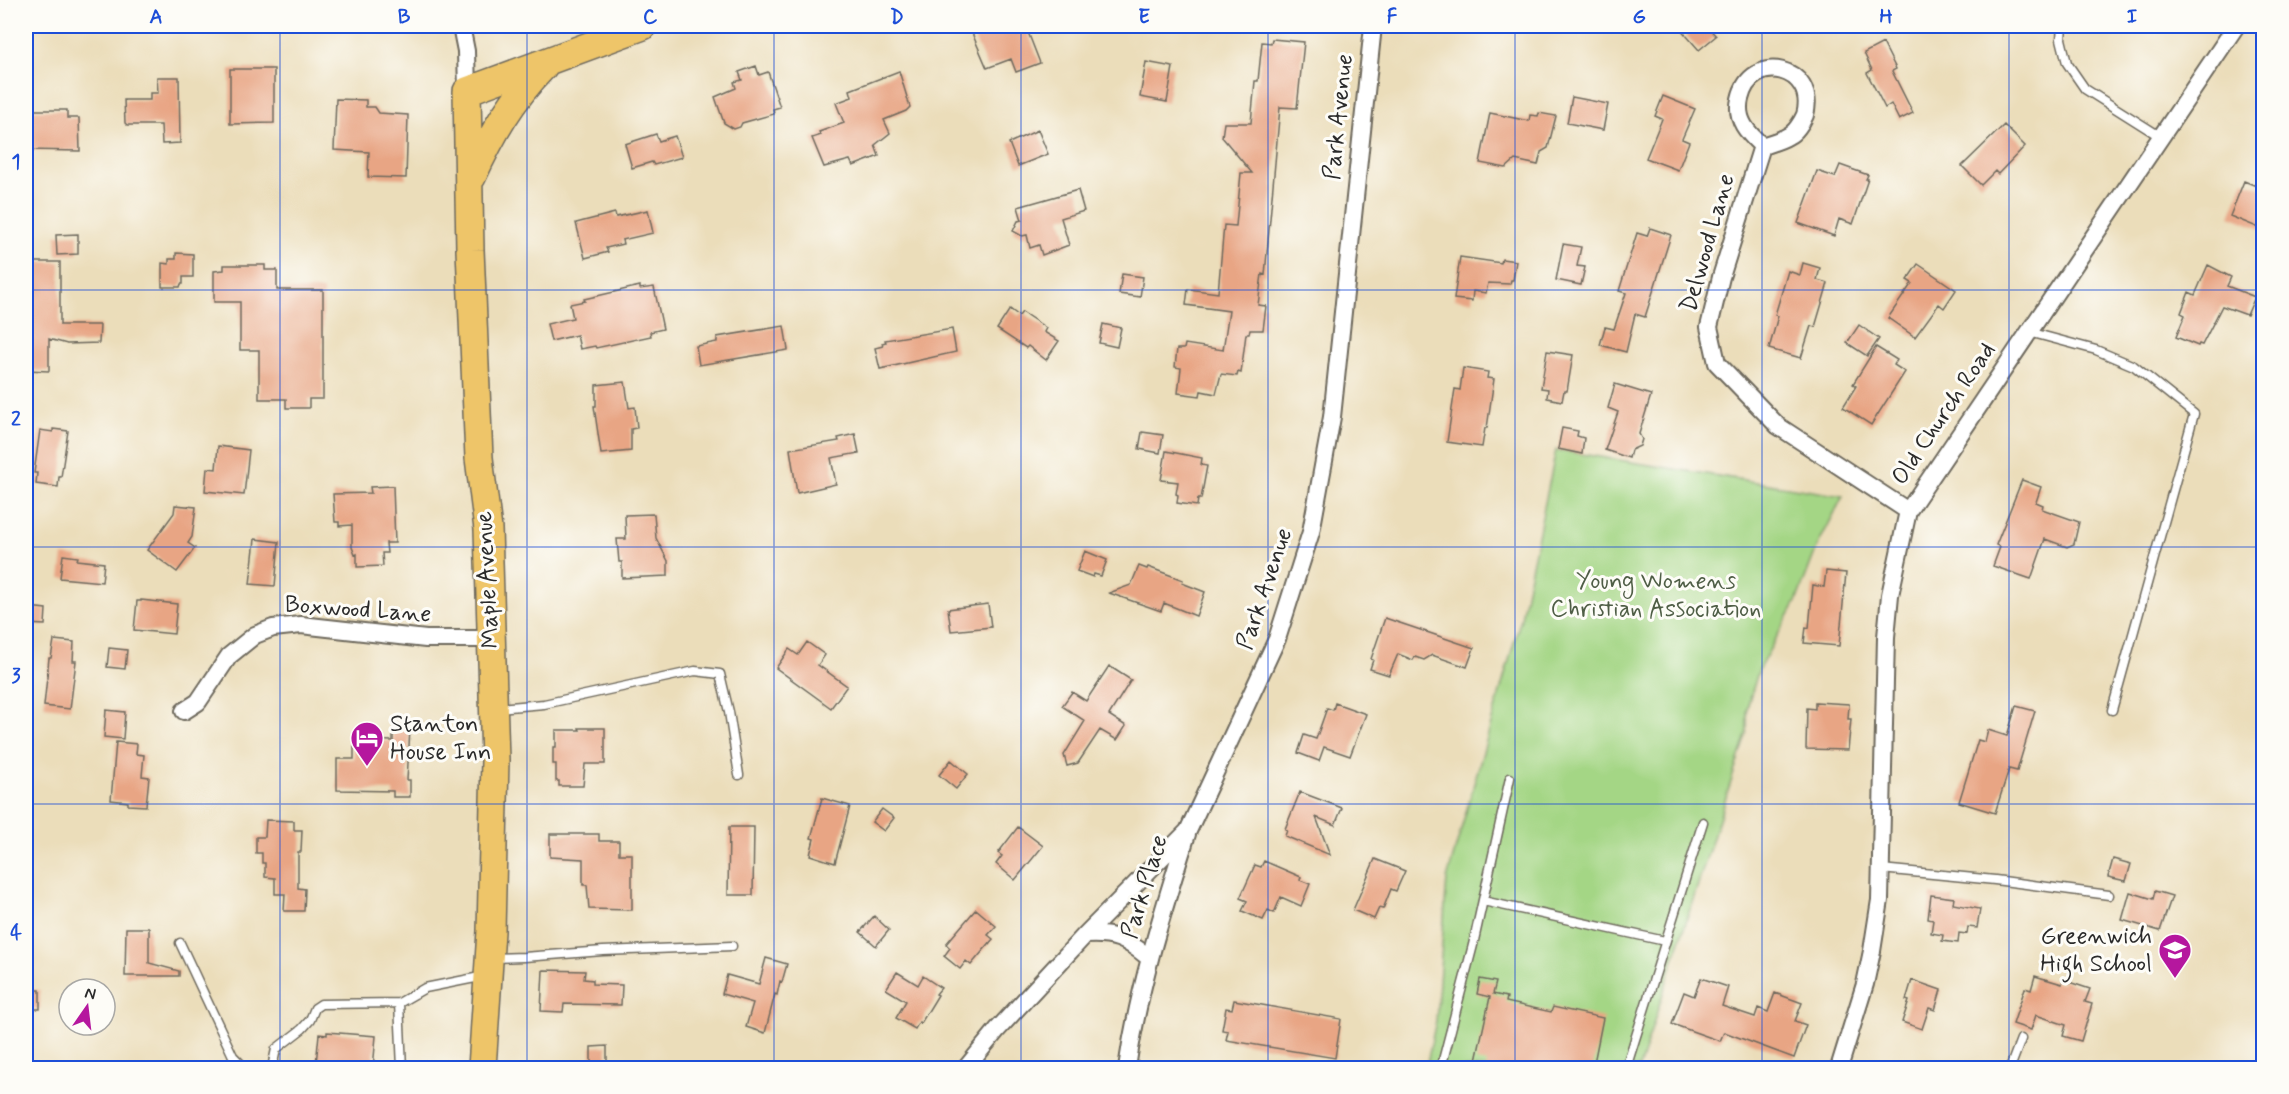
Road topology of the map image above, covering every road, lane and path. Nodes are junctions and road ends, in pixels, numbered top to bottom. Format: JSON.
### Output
{"nodes":[{"id":1,"x":461,"y":26,"type":"edge"},
{"id":2,"x":643,"y":26,"type":"edge"},
{"id":3,"x":1373,"y":26,"type":"edge"},
{"id":4,"x":2062,"y":26,"type":"edge"},
{"id":5,"x":2236,"y":26,"type":"edge"},
{"id":6,"x":547,"y":63,"type":"junction"},
{"id":7,"x":467,"y":92,"type":"junction"},
{"id":8,"x":2161,"y":137,"type":"junction"},
{"id":9,"x":1762,"y":146,"type":"junction"},
{"id":10,"x":469,"y":183,"type":"junction"},
{"id":11,"x":2029,"y":332,"type":"junction"},
{"id":12,"x":1908,"y":511,"type":"junction"},
{"id":13,"x":492,"y":639,"type":"junction"},
{"id":14,"x":494,"y":709,"type":"junction"},
{"id":15,"x":2112,"y":710,"type":"dead end"},
{"id":16,"x":184,"y":711,"type":"dead end"},
{"id":17,"x":739,"y":775,"type":"dead end"},
{"id":18,"x":1510,"y":778,"type":"dead end"},
{"id":19,"x":1703,"y":822,"type":"dead end"},
{"id":20,"x":1188,"y":831,"type":"junction"},
{"id":21,"x":1881,"y":869,"type":"junction"},
{"id":22,"x":2109,"y":895,"type":"dead end"},
{"id":23,"x":1483,"y":901,"type":"junction"},
{"id":24,"x":1085,"y":934,"type":"junction"},
{"id":25,"x":1665,"y":941,"type":"junction"},
{"id":26,"x":180,"y":943,"type":"dead end"},
{"id":27,"x":732,"y":946,"type":"dead end"},
{"id":28,"x":1148,"y":957,"type":"junction"},
{"id":29,"x":489,"y":966,"type":"junction"},
{"id":30,"x":399,"y":1003,"type":"junction"},
{"id":31,"x":2021,"y":1039,"type":"dead end"},
{"id":32,"x":252,"y":1068,"type":"edge"},
{"id":33,"x":272,"y":1068,"type":"edge"},
{"id":34,"x":402,"y":1068,"type":"edge"},
{"id":35,"x":482,"y":1068,"type":"edge"},
{"id":36,"x":966,"y":1068,"type":"edge"},
{"id":37,"x":1127,"y":1068,"type":"edge"},
{"id":38,"x":1442,"y":1068,"type":"edge"},
{"id":39,"x":1626,"y":1068,"type":"edge"},
{"id":40,"x":1839,"y":1068,"type":"edge"},
{"id":41,"x":2010,"y":1068,"type":"edge"}],
"edges":[{"from":1,"to":7,"type":"street"},
{"from":2,"to":6,"type":"main road"},
{"from":3,"to":20,"type":"street","name":"Park Avenue"},
{"from":4,"to":8,"type":"lane"},
{"from":5,"to":8,"type":"street","name":"Old Church Road"},
{"from":6,"to":7,"type":"main road"},
{"from":6,"to":10,"type":"main road"},
{"from":7,"to":10,"type":"main road","name":"Maple Avenue"},
{"from":8,"to":11,"type":"street","name":"Old Church Road"},
{"from":9,"to":9,"type":"street"},
{"from":9,"to":12,"type":"street","name":"Delwood Lane"},
{"from":10,"to":13,"type":"main road","name":"Maple Avenue"},
{"from":11,"to":12,"type":"street","name":"Old Church Road"},
{"from":11,"to":15,"type":"lane"},
{"from":12,"to":21,"type":"street","name":"Old Church Road"},
{"from":13,"to":14,"type":"main road","name":"Maple Avenue"},
{"from":13,"to":16,"type":"street","name":"Boxwood Lane"},
{"from":14,"to":17,"type":"lane"},
{"from":14,"to":29,"type":"main road","name":"Maple Avenue"},
{"from":18,"to":23,"type":"lane"},
{"from":19,"to":25,"type":"lane"},
{"from":20,"to":24,"type":"street","name":"Park Avenue"},
{"from":20,"to":28,"type":"street","name":"Park Place"},
{"from":21,"to":22,"type":"lane"},
{"from":21,"to":40,"type":"street","name":"Old Church Road"},
{"from":23,"to":25,"type":"lane"},
{"from":23,"to":38,"type":"lane"},
{"from":24,"to":28,"type":"street","name":"Park Place"},
{"from":24,"to":36,"type":"street","name":"Park Avenue"},
{"from":25,"to":39,"type":"lane"},
{"from":26,"to":32,"type":"lane"},
{"from":27,"to":29,"type":"lane"},
{"from":28,"to":37,"type":"street","name":"Park Place"},
{"from":29,"to":30,"type":"lane"},
{"from":29,"to":35,"type":"main road","name":"Maple Avenue"},
{"from":30,"to":33,"type":"lane"},
{"from":30,"to":34,"type":"lane"},
{"from":31,"to":41,"type":"lane"}]}
